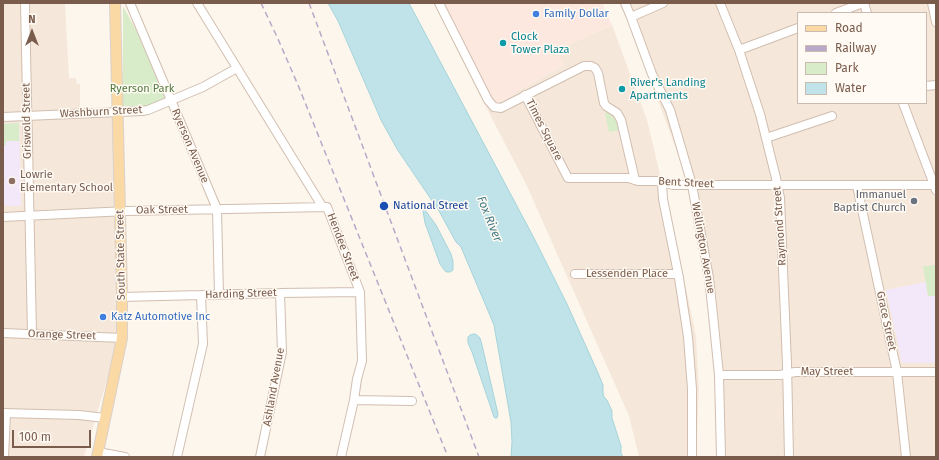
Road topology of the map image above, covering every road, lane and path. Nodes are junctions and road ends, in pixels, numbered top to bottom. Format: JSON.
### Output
{"nodes":[{"id":1,"x":25,"y":3,"type":"edge"},
{"id":2,"x":115,"y":3,"type":"edge"},
{"id":3,"x":130,"y":3,"type":"edge"},
{"id":4,"x":197,"y":3,"type":"edge"},
{"id":5,"x":439,"y":3,"type":"edge"},
{"id":6,"x":625,"y":3,"type":"edge"},
{"id":7,"x":663,"y":3,"type":"edge"},
{"id":8,"x":720,"y":3,"type":"edge"},
{"id":9,"x":863,"y":3,"type":"edge"},
{"id":10,"x":932,"y":3,"type":"edge"},
{"id":11,"x":839,"y":12,"type":"edge"},
{"id":12,"x":868,"y":12,"type":"edge"},
{"id":13,"x":631,"y":17,"type":"junction"},
{"id":14,"x":936,"y":22,"type":"edge"},
{"id":15,"x":797,"y":28,"type":"edge"},
{"id":16,"x":739,"y":50,"type":"junction"},
{"id":17,"x":237,"y":68,"type":"junction"},
{"id":18,"x":525,"y":95,"type":"junction"},
{"id":19,"x":171,"y":101,"type":"junction"},
{"id":20,"x":903,"y":104,"type":"edge"},
{"id":21,"x":118,"y":111,"type":"junction"},
{"id":22,"x":27,"y":116,"type":"junction"},
{"id":23,"x":832,"y":116,"type":"dead end"},
{"id":24,"x":3,"y":117,"type":"edge"},
{"id":25,"x":766,"y":138,"type":"junction"},
{"id":26,"x":635,"y":180,"type":"junction"},
{"id":27,"x":662,"y":183,"type":"junction"},
{"id":28,"x":692,"y":185,"type":"junction"},
{"id":29,"x":778,"y":185,"type":"junction"},
{"id":30,"x":857,"y":186,"type":"junction"},
{"id":31,"x":935,"y":187,"type":"edge"},
{"id":32,"x":322,"y":206,"type":"junction"},
{"id":33,"x":217,"y":209,"type":"junction"},
{"id":34,"x":120,"y":211,"type":"junction"},
{"id":35,"x":30,"y":216,"type":"junction"},
{"id":36,"x":3,"y":217,"type":"edge"},
{"id":37,"x":575,"y":274,"type":"dead end"},
{"id":38,"x":678,"y":274,"type":"junction"},
{"id":39,"x":360,"y":292,"type":"junction"},
{"id":40,"x":280,"y":293,"type":"junction"},
{"id":41,"x":201,"y":295,"type":"junction"},
{"id":42,"x":218,"y":295,"type":"junction"},
{"id":43,"x":122,"y":297,"type":"junction"},
{"id":44,"x":3,"y":333,"type":"edge"},
{"id":45,"x":32,"y":334,"type":"junction"},
{"id":46,"x":122,"y":338,"type":"junction"},
{"id":47,"x":897,"y":372,"type":"junction"},
{"id":48,"x":936,"y":372,"type":"edge"},
{"id":49,"x":787,"y":373,"type":"junction"},
{"id":50,"x":719,"y":375,"type":"junction"},
{"id":51,"x":354,"y":400,"type":"junction"},
{"id":52,"x":412,"y":401,"type":"dead end"},
{"id":53,"x":4,"y":413,"type":"edge"},
{"id":54,"x":105,"y":418,"type":"junction"},
{"id":55,"x":97,"y":454,"type":"edge"},
{"id":56,"x":4,"y":457,"type":"edge"},
{"id":57,"x":126,"y":457,"type":"edge"},
{"id":58,"x":177,"y":457,"type":"edge"},
{"id":59,"x":260,"y":457,"type":"edge"},
{"id":60,"x":341,"y":457,"type":"edge"},
{"id":61,"x":692,"y":457,"type":"edge"},
{"id":62,"x":721,"y":457,"type":"edge"},
{"id":63,"x":789,"y":457,"type":"edge"},
{"id":64,"x":906,"y":457,"type":"edge"}],
"edges":[{"from":1,"to":22,"type":"street","name":"Griswold Street"},
{"from":2,"to":21,"type":"main road","name":"South State Street"},
{"from":3,"to":19,"type":"street","name":"Ryerson Avenue"},
{"from":4,"to":17,"type":"street","name":"Hendee Street"},
{"from":5,"to":18,"type":"street","name":"Times Square"},
{"from":6,"to":13,"type":"street","name":"Wellington Avenue"},
{"from":7,"to":13,"type":"street"},
{"from":8,"to":16,"type":"street","name":"Raymond Street"},
{"from":9,"to":11,"type":"street"},
{"from":9,"to":12,"type":"street"},
{"from":10,"to":14,"type":"street"},
{"from":13,"to":28,"type":"street","name":"Wellington Avenue"},
{"from":15,"to":16,"type":"street"},
{"from":16,"to":25,"type":"street","name":"Raymond Street"},
{"from":17,"to":19,"type":"street","name":"Washburn Street"},
{"from":17,"to":32,"type":"street","name":"Hendee Street"},
{"from":18,"to":26,"type":"street","name":"Times Square"},
{"from":18,"to":26,"type":"street"},
{"from":19,"to":21,"type":"street","name":"Washburn Street"},
{"from":19,"to":33,"type":"street","name":"Ryerson Avenue"},
{"from":20,"to":31,"type":"street"},
{"from":21,"to":22,"type":"street","name":"Washburn Street"},
{"from":21,"to":34,"type":"main road","name":"South State Street"},
{"from":22,"to":24,"type":"street","name":"Washburn Street"},
{"from":22,"to":35,"type":"street","name":"Griswold Street"},
{"from":23,"to":25,"type":"street"},
{"from":25,"to":29,"type":"street","name":"Raymond Street"},
{"from":26,"to":27,"type":"street","name":"Bent Street"},
{"from":27,"to":28,"type":"street","name":"Bent Street"},
{"from":27,"to":38,"type":"street"},
{"from":28,"to":29,"type":"street","name":"Bent Street"},
{"from":28,"to":50,"type":"street","name":"Wellington Avenue"},
{"from":29,"to":30,"type":"street","name":"Bent Street"},
{"from":29,"to":49,"type":"street","name":"Raymond Street"},
{"from":30,"to":31,"type":"street","name":"Bent Street"},
{"from":30,"to":47,"type":"street","name":"Grace Street"},
{"from":32,"to":33,"type":"street","name":"Oak Street"},
{"from":32,"to":39,"type":"street","name":"Hendee Street"},
{"from":33,"to":34,"type":"street","name":"Oak Street"},
{"from":33,"to":42,"type":"street","name":"Ryerson Avenue"},
{"from":34,"to":35,"type":"street","name":"Oak Street"},
{"from":34,"to":43,"type":"main road","name":"South State Street"},
{"from":35,"to":36,"type":"street","name":"Oak Street"},
{"from":35,"to":45,"type":"street","name":"Griswold Street"},
{"from":37,"to":38,"type":"street","name":"Lessenden Place"},
{"from":38,"to":61,"type":"street"},
{"from":39,"to":40,"type":"street","name":"Harding Street"},
{"from":39,"to":51,"type":"street","name":"Hendee Street"},
{"from":40,"to":42,"type":"street","name":"Harding Street"},
{"from":40,"to":59,"type":"street","name":"Ashland Avenue"},
{"from":41,"to":42,"type":"street","name":"Harding Street"},
{"from":41,"to":43,"type":"street","name":"Harding Street"},
{"from":41,"to":58,"type":"street"},
{"from":43,"to":46,"type":"main road","name":"South State Street"},
{"from":44,"to":45,"type":"street","name":"Orange Street"},
{"from":45,"to":46,"type":"street","name":"Orange Street"},
{"from":46,"to":54,"type":"main road","name":"South State Street"},
{"from":47,"to":48,"type":"street","name":"May Street"},
{"from":47,"to":49,"type":"street","name":"May Street"},
{"from":47,"to":64,"type":"street","name":"Grace Street"},
{"from":49,"to":50,"type":"street","name":"May Street"},
{"from":49,"to":63,"type":"street","name":"Raymond Street"},
{"from":50,"to":62,"type":"street","name":"Wellington Avenue"},
{"from":51,"to":52,"type":"street"},
{"from":51,"to":60,"type":"street","name":"Hendee Street"},
{"from":53,"to":54,"type":"street"},
{"from":53,"to":56,"type":"street"},
{"from":54,"to":55,"type":"main road","name":"South State Street"},
{"from":55,"to":57,"type":"street"}]}
